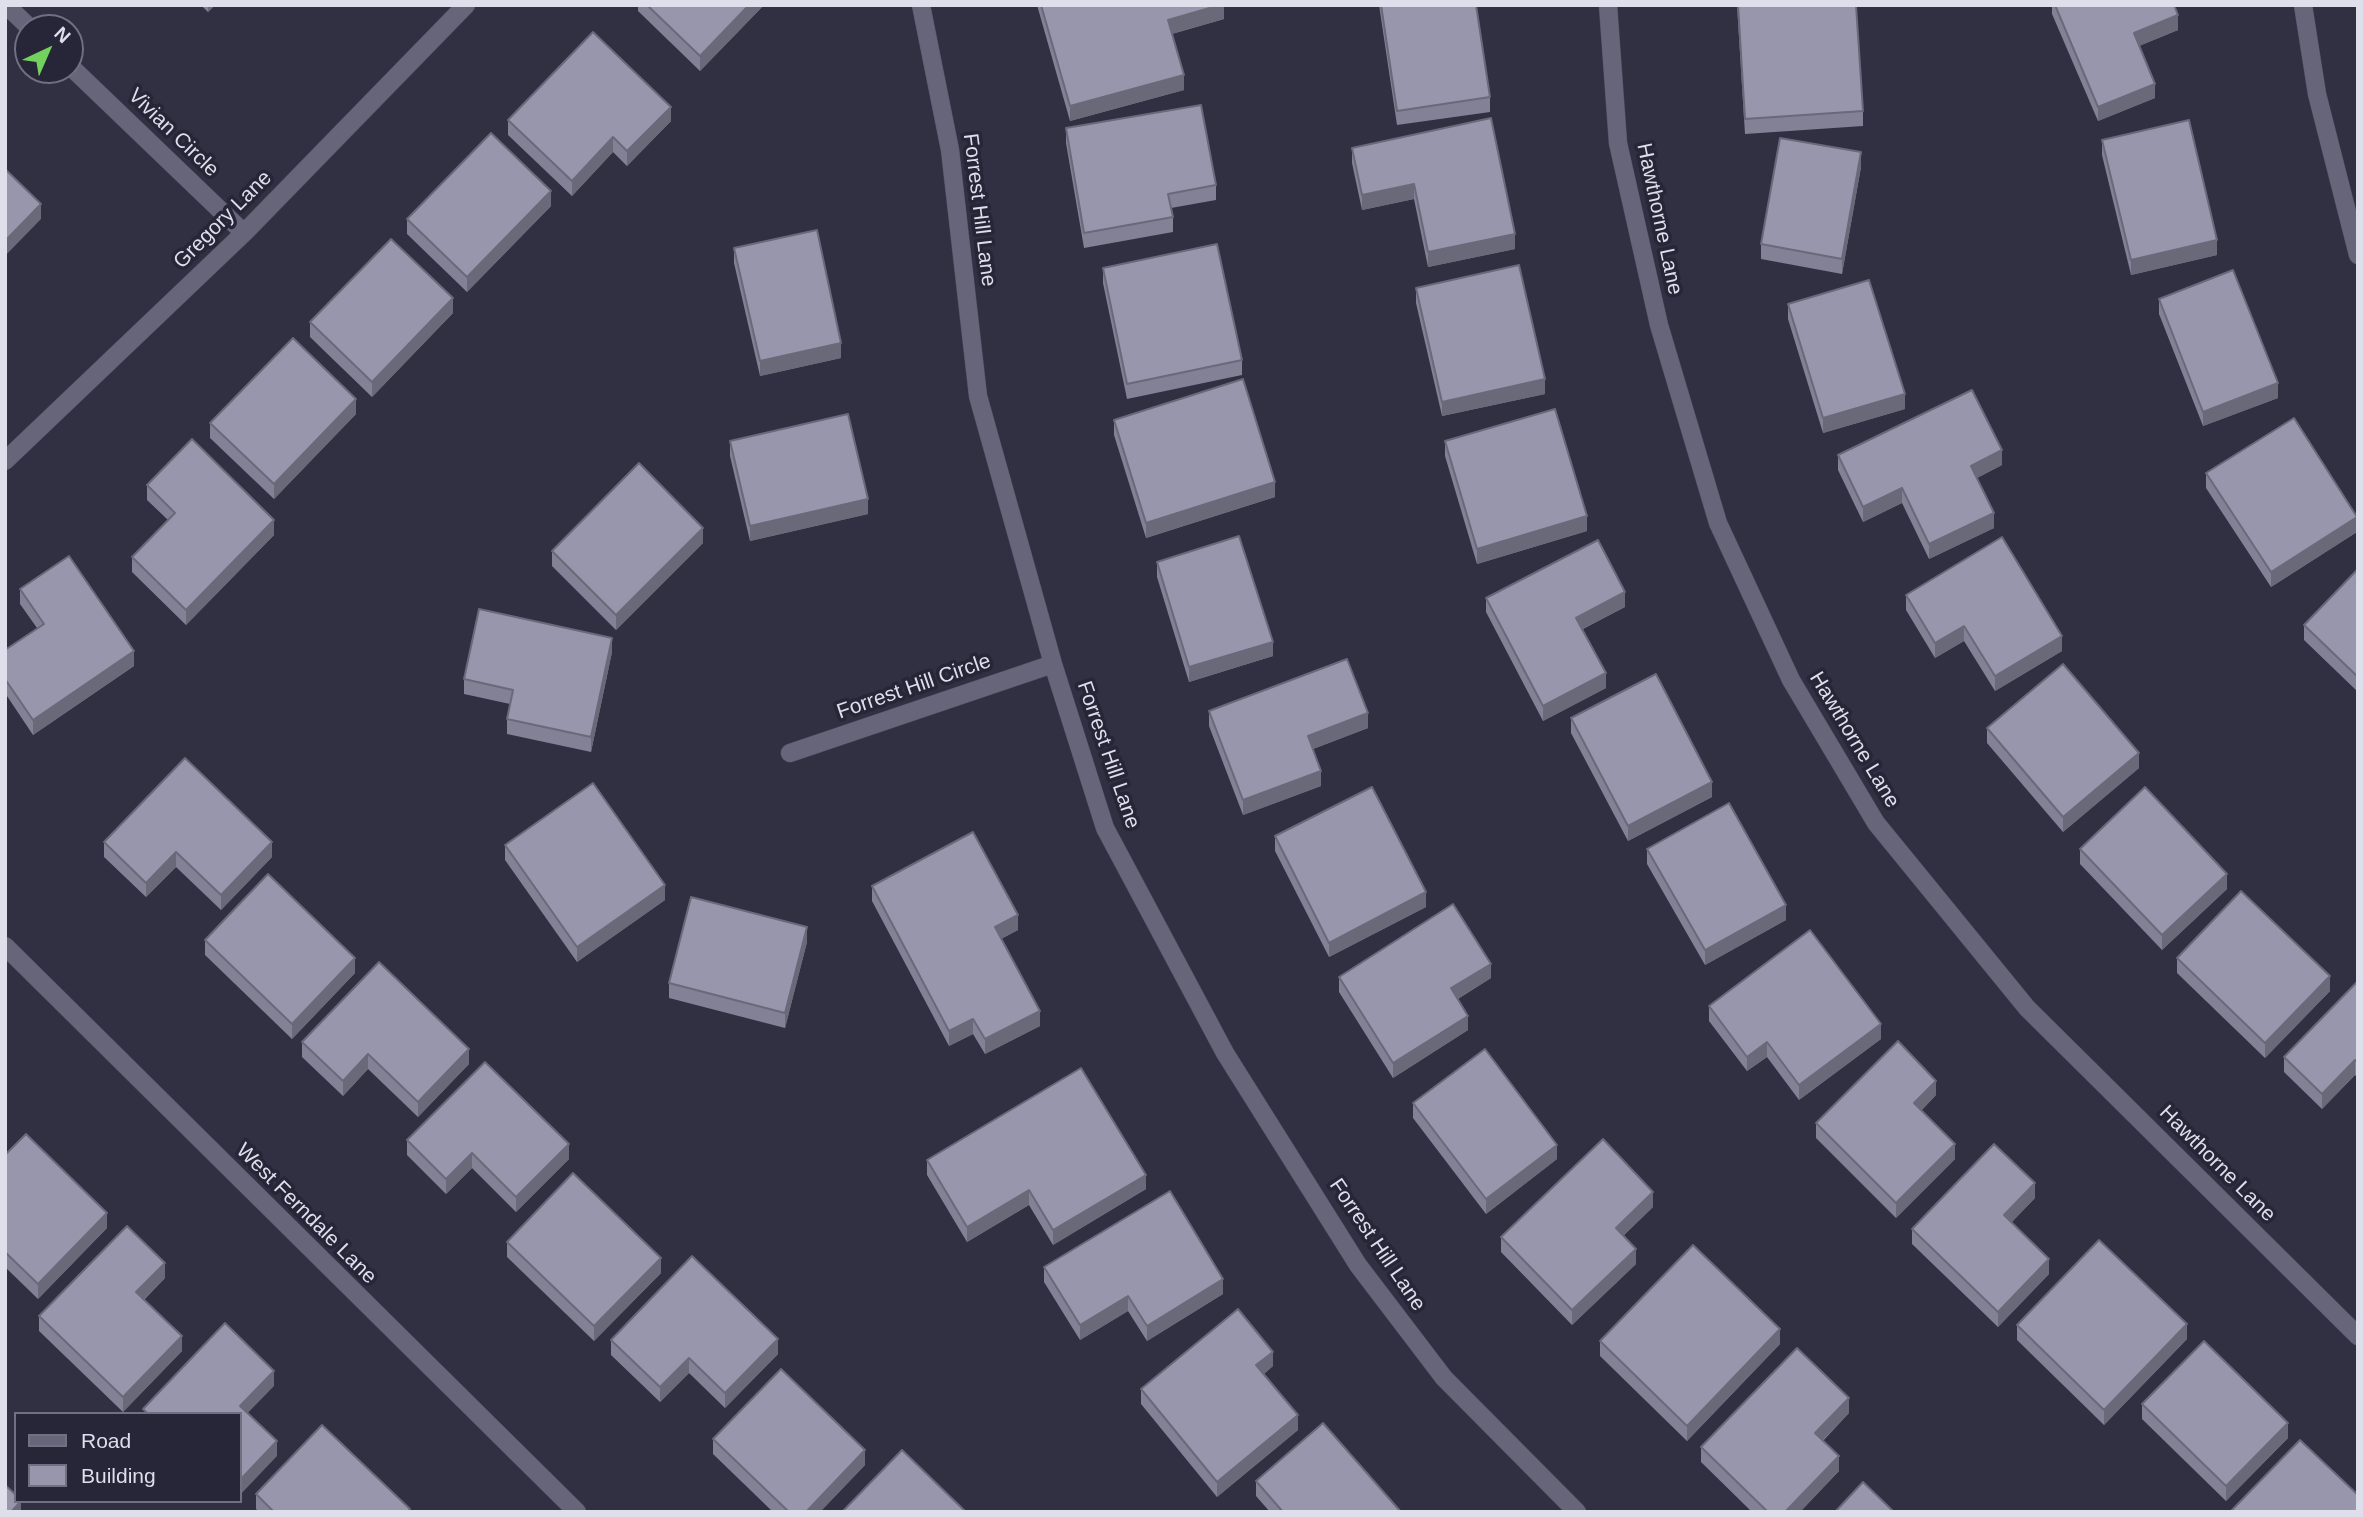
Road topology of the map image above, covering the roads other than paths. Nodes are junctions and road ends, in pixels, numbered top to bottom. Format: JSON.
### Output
{"nodes":[{"id":1,"x":466,"y":5,"type":"edge"},
{"id":2,"x":920,"y":5,"type":"edge"},
{"id":3,"x":1608,"y":5,"type":"edge"},
{"id":4,"x":2303,"y":5,"type":"edge"},
{"id":5,"x":84,"y":79,"type":"edge"},
{"id":6,"x":244,"y":233,"type":"junction"},
{"id":7,"x":2358,"y":255,"type":"edge"},
{"id":8,"x":5,"y":461,"type":"edge"},
{"id":9,"x":1053,"y":664,"type":"junction"},
{"id":10,"x":790,"y":754,"type":"dead end"},
{"id":11,"x":5,"y":946,"type":"edge"},
{"id":12,"x":2358,"y":1336,"type":"edge"},
{"id":13,"x":577,"y":1512,"type":"edge"},
{"id":14,"x":1577,"y":1512,"type":"edge"}],
"edges":[{"from":1,"to":6,"type":"street","name":"Gregory Lane"},
{"from":2,"to":9,"type":"street","name":"Forrest Hill Lane"},
{"from":3,"to":12,"type":"street","name":"Hawthorne Lane"},
{"from":4,"to":7,"type":"street"},
{"from":5,"to":6,"type":"street","name":"Vivian Circle"},
{"from":6,"to":8,"type":"street","name":"Gregory Lane"},
{"from":9,"to":10,"type":"street","name":"Forrest Hill Circle"},
{"from":9,"to":14,"type":"street","name":"Forrest Hill Lane"},
{"from":11,"to":13,"type":"street","name":"West Ferndale Lane"}]}
